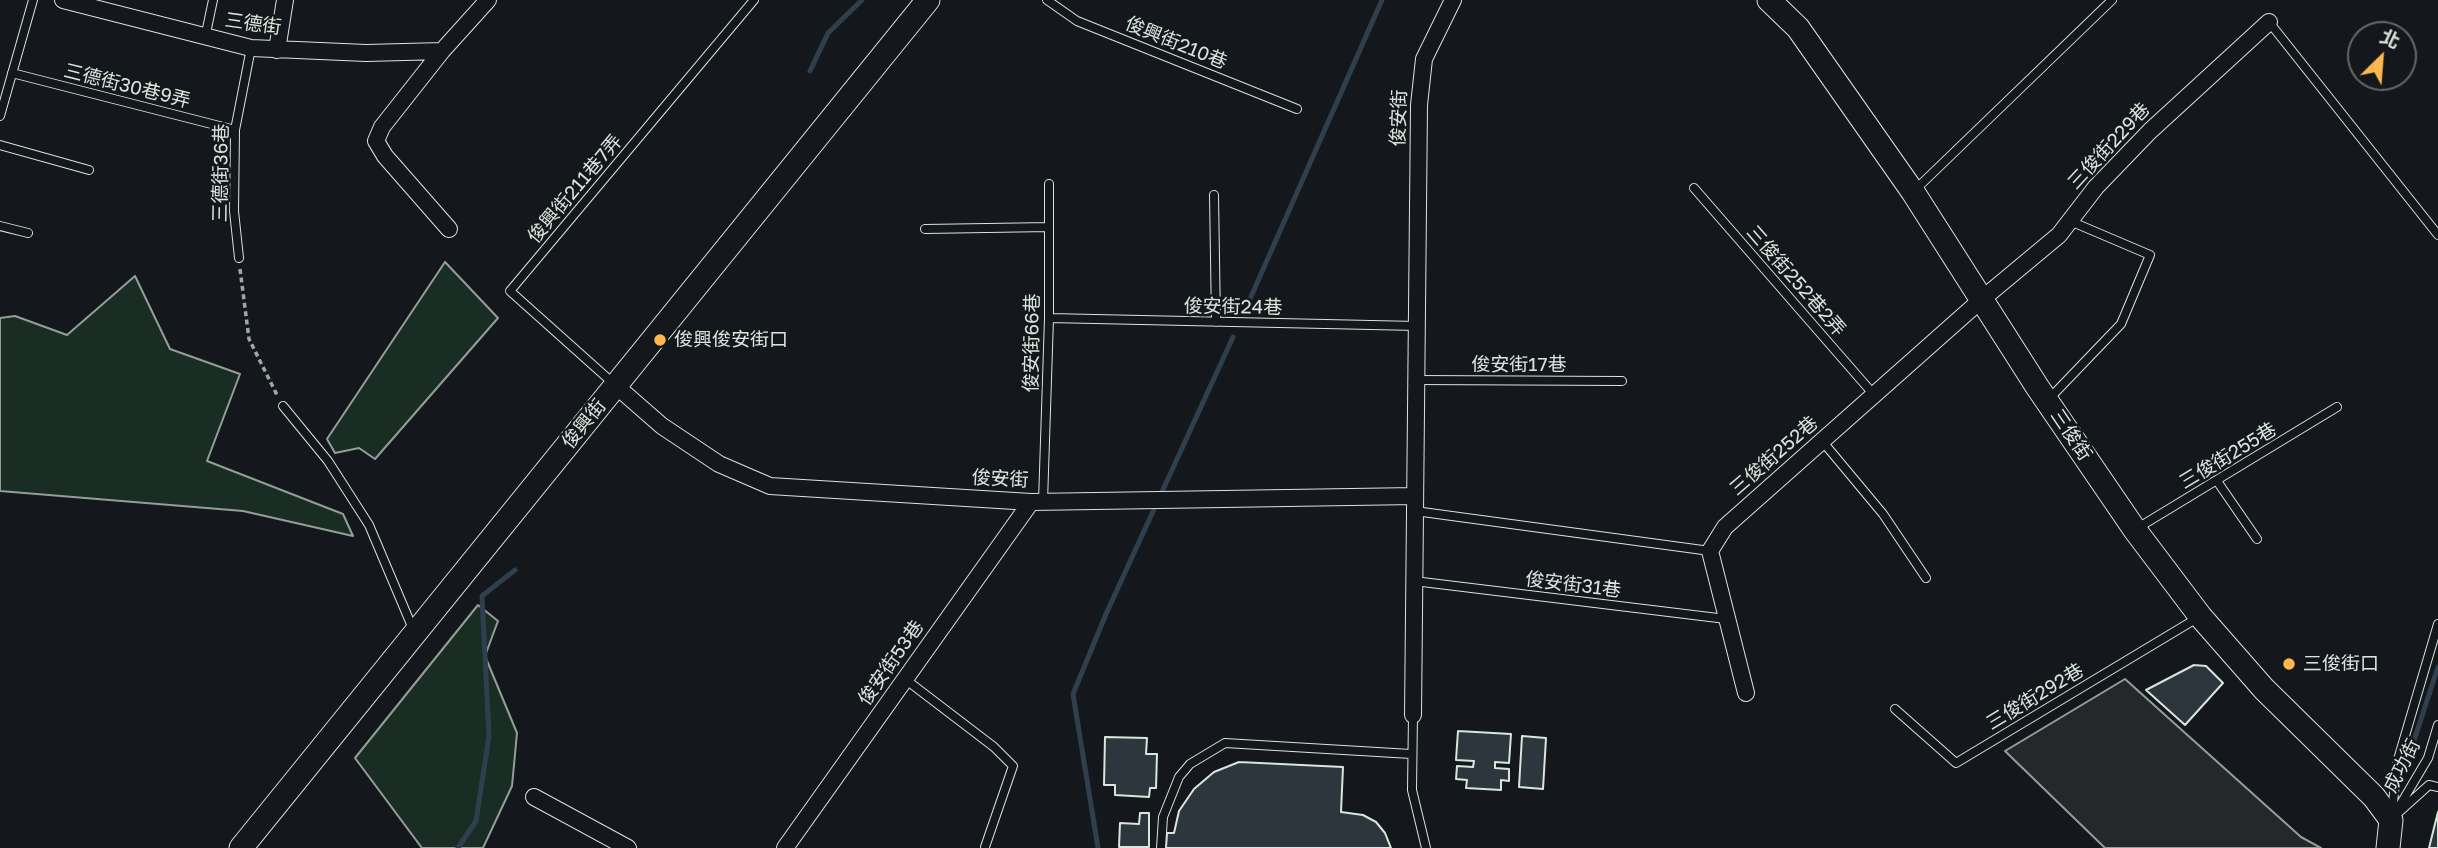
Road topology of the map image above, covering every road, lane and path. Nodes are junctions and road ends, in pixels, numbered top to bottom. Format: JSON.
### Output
{"nodes":[{"id":1,"x":33,"y":0,"type":"edge"},
{"id":2,"x":64,"y":0,"type":"edge"},
{"id":3,"x":213,"y":0,"type":"edge"},
{"id":4,"x":285,"y":0,"type":"edge"},
{"id":5,"x":488,"y":0,"type":"edge"},
{"id":6,"x":754,"y":0,"type":"edge"},
{"id":7,"x":928,"y":0,"type":"edge"},
{"id":8,"x":1047,"y":0,"type":"edge"},
{"id":9,"x":1453,"y":0,"type":"edge"},
{"id":10,"x":1769,"y":0,"type":"edge"},
{"id":11,"x":2112,"y":0,"type":"edge"},
{"id":12,"x":2269,"y":22,"type":"joint"},
{"id":13,"x":205,"y":38,"type":"junction"},
{"id":14,"x":251,"y":48,"type":"junction"},
{"id":15,"x":277,"y":50,"type":"junction"},
{"id":16,"x":442,"y":51,"type":"junction"},
{"id":17,"x":12,"y":72,"type":"junction"},
{"id":18,"x":1297,"y":109,"type":"dead end"},
{"id":19,"x":0,"y":116,"type":"edge"},
{"id":20,"x":235,"y":130,"type":"junction"},
{"id":21,"x":0,"y":145,"type":"edge"},
{"id":22,"x":89,"y":170,"type":"dead end"},
{"id":23,"x":1049,"y":184,"type":"dead end"},
{"id":24,"x":1694,"y":188,"type":"dead end"},
{"id":25,"x":1913,"y":192,"type":"junction"},
{"id":26,"x":1214,"y":195,"type":"dead end"},
{"id":27,"x":2070,"y":221,"type":"junction"},
{"id":28,"x":0,"y":226,"type":"edge"},
{"id":29,"x":1049,"y":227,"type":"junction"},
{"id":30,"x":449,"y":229,"type":"dead end"},
{"id":31,"x":925,"y":229,"type":"dead end"},
{"id":32,"x":28,"y":233,"type":"dead end"},
{"id":33,"x":2438,"y":235,"type":"edge"},
{"id":34,"x":239,"y":258,"type":"joint"},
{"id":35,"x":1981,"y":300,"type":"junction"},
{"id":36,"x":1049,"y":318,"type":"junction"},
{"id":37,"x":1216,"y":322,"type":"junction"},
{"id":38,"x":1417,"y":326,"type":"junction"},
{"id":39,"x":1416,"y":380,"type":"junction"},
{"id":40,"x":1622,"y":381,"type":"dead end"},
{"id":41,"x":615,"y":385,"type":"junction"},
{"id":42,"x":1875,"y":396,"type":"junction"},
{"id":43,"x":2048,"y":401,"type":"junction"},
{"id":44,"x":283,"y":406,"type":"joint"},
{"id":45,"x":2337,"y":407,"type":"dead end"},
{"id":46,"x":1823,"y":442,"type":"junction"},
{"id":47,"x":2217,"y":481,"type":"junction"},
{"id":48,"x":1037,"y":502,"type":"junction"},
{"id":49,"x":1415,"y":503,"type":"junction"},
{"id":50,"x":2134,"y":530,"type":"junction"},
{"id":51,"x":2257,"y":539,"type":"dead end"},
{"id":52,"x":1710,"y":551,"type":"junction"},
{"id":53,"x":1926,"y":578,"type":"dead end"},
{"id":54,"x":1414,"y":581,"type":"junction"},
{"id":55,"x":2200,"y":616,"type":"junction"},
{"id":56,"x":1729,"y":619,"type":"junction"},
{"id":57,"x":2438,"y":624,"type":"edge"},
{"id":58,"x":415,"y":635,"type":"junction"},
{"id":59,"x":905,"y":679,"type":"junction"},
{"id":60,"x":1746,"y":693,"type":"dead end"},
{"id":61,"x":1895,"y":709,"type":"dead end"},
{"id":62,"x":1413,"y":715,"type":"joint"},
{"id":63,"x":2438,"y":726,"type":"edge"},
{"id":64,"x":1411,"y":754,"type":"junction"},
{"id":65,"x":2438,"y":786,"type":"edge"},
{"id":66,"x":534,"y":797,"type":"dead end"},
{"id":67,"x":2391,"y":820,"type":"junction"},
{"id":68,"x":985,"y":847,"type":"edge"},
{"id":69,"x":241,"y":848,"type":"edge"},
{"id":70,"x":628,"y":848,"type":"edge"},
{"id":71,"x":785,"y":848,"type":"edge"},
{"id":72,"x":1161,"y":848,"type":"edge"},
{"id":73,"x":1426,"y":848,"type":"edge"},
{"id":74,"x":2388,"y":848,"type":"edge"}],
"edges":[{"from":1,"to":17,"type":"lane"},
{"from":2,"to":13,"type":"street","name":"三德街"},
{"from":3,"to":13,"type":"lane"},
{"from":4,"to":15,"type":"street"},
{"from":5,"to":16,"type":"street"},
{"from":6,"to":41,"type":"lane","name":"俊興街211巷7弄"},
{"from":7,"to":41,"type":"street","name":"俊興街"},
{"from":8,"to":18,"type":"lane","name":"俊興街210巷"},
{"from":9,"to":38,"type":"street","name":"俊安街"},
{"from":10,"to":25,"type":"street","name":"三俊街"},
{"from":11,"to":25,"type":"lane"},
{"from":12,"to":27,"type":"street","name":"三俊街229巷"},
{"from":12,"to":33,"type":"lane"},
{"from":13,"to":14,"type":"street","name":"三德街"},
{"from":14,"to":15,"type":"street","name":"三德街"},
{"from":14,"to":20,"type":"lane","name":"三德街36巷"},
{"from":15,"to":16,"type":"street","name":"三德街"},
{"from":16,"to":30,"type":"street"},
{"from":17,"to":19,"type":"lane"},
{"from":17,"to":20,"type":"lane","name":"三德街30巷9弄"},
{"from":20,"to":34,"type":"lane","name":"三德街36巷"},
{"from":21,"to":22,"type":"lane"},
{"from":23,"to":29,"type":"lane","name":"俊安街66巷"},
{"from":24,"to":42,"type":"lane","name":"三俊街252巷2弄"},
{"from":25,"to":35,"type":"street","name":"三俊街"},
{"from":26,"to":37,"type":"lane"},
{"from":27,"to":35,"type":"street","name":"三俊街229巷"},
{"from":27,"to":43,"type":"lane"},
{"from":28,"to":32,"type":"lane"},
{"from":29,"to":31,"type":"lane"},
{"from":29,"to":36,"type":"lane","name":"俊安街66巷"},
{"from":34,"to":44,"type":"path"},
{"from":35,"to":42,"type":"street","name":"三俊街252巷"},
{"from":35,"to":43,"type":"street","name":"三俊街"},
{"from":36,"to":37,"type":"lane","name":"俊安街24巷"},
{"from":36,"to":48,"type":"lane","name":"俊安街66巷"},
{"from":37,"to":38,"type":"lane","name":"俊安街24巷"},
{"from":38,"to":39,"type":"street","name":"俊安街"},
{"from":39,"to":40,"type":"lane","name":"俊安街17巷"},
{"from":39,"to":49,"type":"street","name":"俊安街"},
{"from":41,"to":48,"type":"street","name":"俊安街"},
{"from":41,"to":58,"type":"street","name":"俊興街"},
{"from":42,"to":46,"type":"street","name":"三俊街252巷"},
{"from":43,"to":50,"type":"street","name":"三俊街"},
{"from":44,"to":58,"type":"lane"},
{"from":45,"to":47,"type":"lane","name":"三俊街255巷"},
{"from":46,"to":52,"type":"street","name":"三俊街252巷"},
{"from":46,"to":53,"type":"lane"},
{"from":47,"to":50,"type":"lane","name":"三俊街255巷"},
{"from":47,"to":51,"type":"lane"},
{"from":48,"to":49,"type":"street","name":"俊安街"},
{"from":48,"to":59,"type":"street","name":"俊安街53巷"},
{"from":49,"to":52,"type":"lane"},
{"from":49,"to":54,"type":"street","name":"俊安街"},
{"from":50,"to":55,"type":"street","name":"三俊街"},
{"from":52,"to":56,"type":"street"},
{"from":54,"to":56,"type":"lane","name":"俊安街31巷"},
{"from":54,"to":62,"type":"street","name":"俊安街"},
{"from":55,"to":61,"type":"lane","name":"三俊街292巷"},
{"from":55,"to":67,"type":"street","name":"三俊街"},
{"from":56,"to":60,"type":"street"},
{"from":57,"to":67,"type":"lane"},
{"from":58,"to":69,"type":"street","name":"俊興街"},
{"from":59,"to":68,"type":"lane"},
{"from":59,"to":71,"type":"street","name":"俊安街53巷"},
{"from":62,"to":64,"type":"lane"},
{"from":63,"to":67,"type":"lane","name":"成功街"},
{"from":64,"to":72,"type":"lane"},
{"from":64,"to":73,"type":"lane"},
{"from":65,"to":67,"type":"lane"},
{"from":66,"to":70,"type":"street"},
{"from":67,"to":74,"type":"street"}]}
